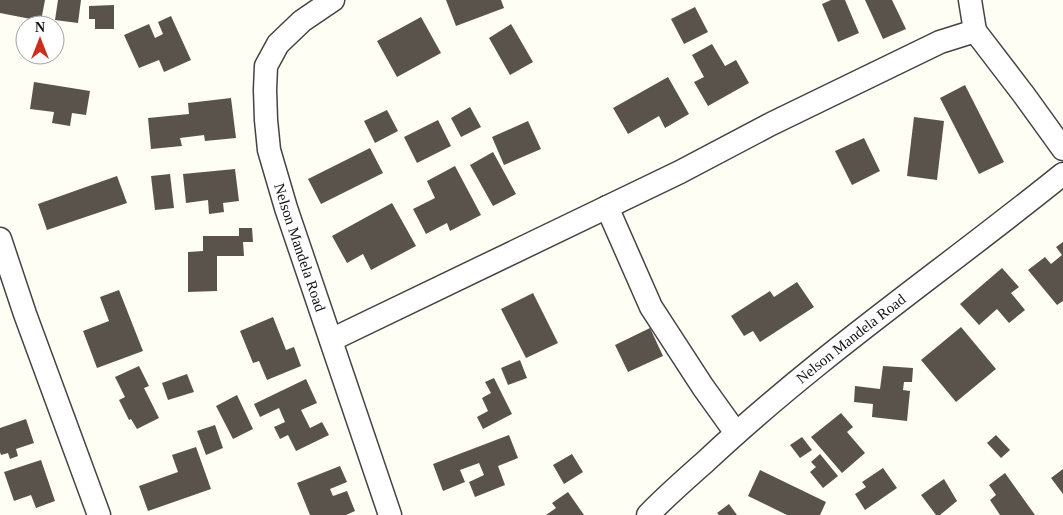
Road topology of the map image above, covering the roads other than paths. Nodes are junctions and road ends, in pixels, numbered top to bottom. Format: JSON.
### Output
{"nodes":[{"id":1,"x":333,"y":0,"type":"edge"},
{"id":2,"x":970,"y":0,"type":"edge"},
{"id":3,"x":975,"y":31,"type":"junction"},
{"id":4,"x":1063,"y":149,"type":"edge"},
{"id":5,"x":1063,"y":174,"type":"edge"},
{"id":6,"x":607,"y":207,"type":"junction"},
{"id":7,"x":0,"y":239,"type":"edge"},
{"id":8,"x":331,"y":340,"type":"junction"},
{"id":9,"x":736,"y":433,"type":"junction"},
{"id":10,"x":99,"y":515,"type":"edge"},
{"id":11,"x":390,"y":515,"type":"edge"},
{"id":12,"x":648,"y":515,"type":"edge"}],
"edges":[{"from":1,"to":8,"type":"street","name":"Nelson Mandela Road"},
{"from":2,"to":3,"type":"street"},
{"from":3,"to":4,"type":"street"},
{"from":3,"to":6,"type":"street"},
{"from":5,"to":9,"type":"street","name":"Nelson Mandela Road"},
{"from":6,"to":8,"type":"street"},
{"from":6,"to":9,"type":"street"},
{"from":7,"to":10,"type":"street"},
{"from":8,"to":11,"type":"street","name":"Nelson Mandela Road"},
{"from":9,"to":12,"type":"street","name":"Nelson Mandela Road"}]}
